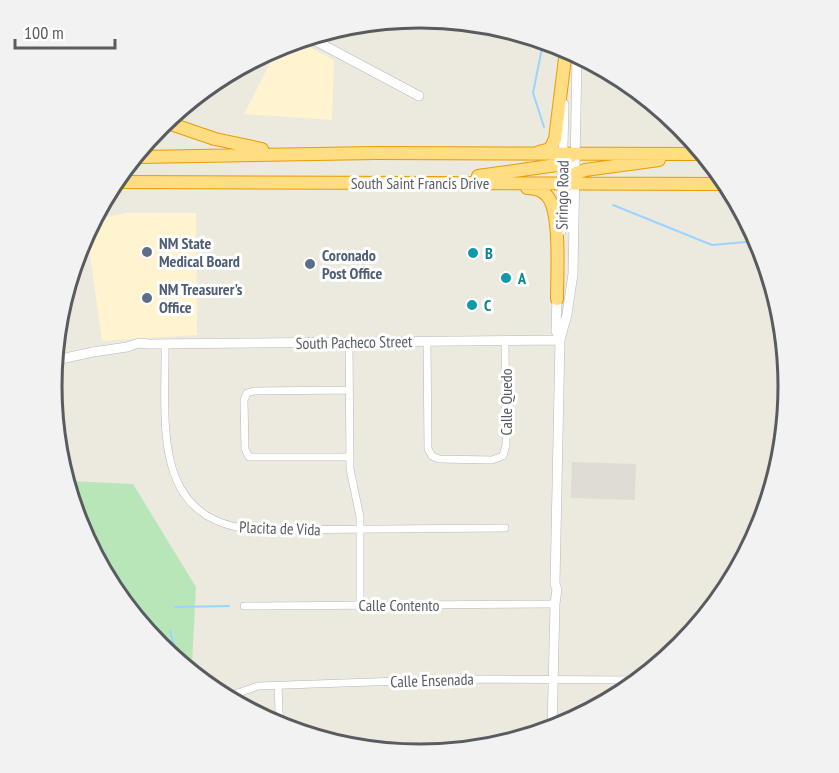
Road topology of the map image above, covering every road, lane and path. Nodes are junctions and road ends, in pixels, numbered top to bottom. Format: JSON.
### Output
{"nodes":[{"id":1,"x":319,"y":43,"type":"edge"},
{"id":2,"x":565,"y":59,"type":"edge"},
{"id":3,"x":566,"y":60,"type":"edge"},
{"id":4,"x":576,"y":64,"type":"edge"},
{"id":5,"x":419,"y":96,"type":"dead end"},
{"id":6,"x":174,"y":125,"type":"edge"},
{"id":7,"x":302,"y":153,"type":"junction"},
{"id":8,"x":535,"y":153,"type":"junction"},
{"id":9,"x":692,"y":154,"type":"edge"},
{"id":10,"x":693,"y":155,"type":"edge"},
{"id":11,"x":145,"y":157,"type":"edge"},
{"id":12,"x":567,"y":157,"type":"junction"},
{"id":13,"x":570,"y":180,"type":"junction"},
{"id":14,"x":126,"y":183,"type":"edge"},
{"id":15,"x":412,"y":183,"type":"junction"},
{"id":16,"x":472,"y":183,"type":"junction"},
{"id":17,"x":714,"y":184,"type":"edge"},
{"id":18,"x":557,"y":299,"type":"junction"},
{"id":19,"x":560,"y":340,"type":"junction"},
{"id":20,"x":505,"y":341,"type":"junction"},
{"id":21,"x":349,"y":342,"type":"junction"},
{"id":22,"x":428,"y":342,"type":"junction"},
{"id":23,"x":165,"y":344,"type":"junction"},
{"id":24,"x":63,"y":359,"type":"edge"},
{"id":25,"x":349,"y":390,"type":"junction"},
{"id":26,"x":350,"y":457,"type":"junction"},
{"id":27,"x":505,"y":528,"type":"dead end"},
{"id":28,"x":360,"y":529,"type":"junction"},
{"id":29,"x":555,"y":604,"type":"junction"},
{"id":30,"x":360,"y":605,"type":"junction"},
{"id":31,"x":244,"y":606,"type":"dead end"},
{"id":32,"x":553,"y":679,"type":"junction"},
{"id":33,"x":624,"y":680,"type":"edge"},
{"id":34,"x":278,"y":685,"type":"junction"},
{"id":35,"x":235,"y":694,"type":"dead end"},
{"id":36,"x":280,"y":716,"type":"edge"},
{"id":37,"x":552,"y":719,"type":"edge"}],
"edges":[{"from":1,"to":5,"type":"street"},
{"from":2,"to":8,"type":"highway"},
{"from":3,"to":12,"type":"street","name":"Siringo Road"},
{"from":4,"to":12,"type":"street","name":"Siringo Road"},
{"from":6,"to":7,"type":"highway"},
{"from":7,"to":8,"type":"highway","name":"South Saint Francis Drive"},
{"from":7,"to":11,"type":"highway","name":"South Saint Francis Drive"},
{"from":8,"to":12,"type":"highway","name":"South Saint Francis Drive"},
{"from":9,"to":12,"type":"highway","name":"South Saint Francis Drive"},
{"from":10,"to":13,"type":"highway"},
{"from":12,"to":13,"type":"street","name":"Siringo Road"},
{"from":12,"to":13,"type":"street","name":"Siringo Road"},
{"from":12,"to":15,"type":"highway"},
{"from":13,"to":16,"type":"highway","name":"South Saint Francis Drive"},
{"from":13,"to":17,"type":"highway","name":"South Saint Francis Drive"},
{"from":13,"to":18,"type":"street","name":"Siringo Road"},
{"from":13,"to":19,"type":"street","name":"Siringo Road"},
{"from":14,"to":15,"type":"highway","name":"South Saint Francis Drive"},
{"from":15,"to":16,"type":"highway","name":"South Saint Francis Drive"},
{"from":16,"to":18,"type":"highway"},
{"from":18,"to":19,"type":"street","name":"Siringo Road"},
{"from":19,"to":20,"type":"street","name":"South Pacheco Street"},
{"from":19,"to":29,"type":"street","name":"Siringo Road"},
{"from":20,"to":22,"type":"street","name":"South Pacheco Street"},
{"from":20,"to":22,"type":"street","name":"Calle Quedo"},
{"from":21,"to":22,"type":"street","name":"South Pacheco Street"},
{"from":21,"to":23,"type":"street","name":"South Pacheco Street"},
{"from":21,"to":25,"type":"street"},
{"from":23,"to":24,"type":"street","name":"South Pacheco Street"},
{"from":23,"to":28,"type":"street","name":"Placita de Vida"},
{"from":25,"to":26,"type":"street"},
{"from":25,"to":26,"type":"street"},
{"from":26,"to":28,"type":"street"},
{"from":27,"to":28,"type":"street","name":"Placita de Vida"},
{"from":28,"to":30,"type":"street"},
{"from":29,"to":30,"type":"street","name":"Calle Contento"},
{"from":29,"to":32,"type":"street","name":"Siringo Road"},
{"from":30,"to":31,"type":"street","name":"Calle Contento"},
{"from":32,"to":33,"type":"street","name":"Calle Ensenada"},
{"from":32,"to":34,"type":"street","name":"Calle Ensenada"},
{"from":32,"to":37,"type":"street","name":"Siringo Road"},
{"from":34,"to":35,"type":"street","name":"Calle Ensenada"},
{"from":34,"to":36,"type":"street"}]}
